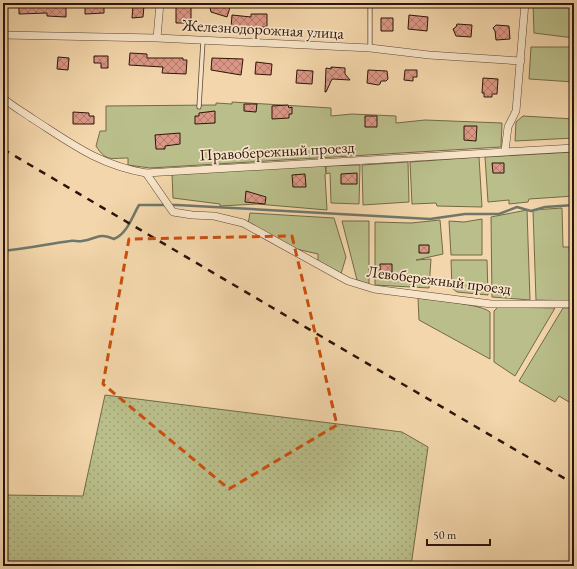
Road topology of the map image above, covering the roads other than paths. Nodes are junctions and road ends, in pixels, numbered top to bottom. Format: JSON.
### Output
{"nodes":[{"id":1,"x":160,"y":3,"type":"edge"},
{"id":2,"x":370,"y":3,"type":"edge"},
{"id":3,"x":525,"y":3,"type":"edge"},
{"id":4,"x":3,"y":35,"type":"edge"},
{"id":5,"x":157,"y":38,"type":"junction"},
{"id":6,"x":203,"y":41,"type":"junction"},
{"id":7,"x":370,"y":48,"type":"junction"},
{"id":8,"x":521,"y":61,"type":"junction"},
{"id":9,"x":3,"y":98,"type":"edge"},
{"id":10,"x":199,"y":107,"type":"dead end"},
{"id":11,"x":574,"y":148,"type":"edge"},
{"id":12,"x":505,"y":151,"type":"junction"},
{"id":13,"x":146,"y":173,"type":"junction"},
{"id":14,"x":574,"y":304,"type":"edge"}],
"edges":[{"from":1,"to":5,"type":"street"},
{"from":2,"to":7,"type":"lane"},
{"from":3,"to":8,"type":"street"},
{"from":4,"to":5,"type":"street","name":"Железнодорожная улица"},
{"from":5,"to":6,"type":"street","name":"Железнодорожная улица"},
{"from":6,"to":7,"type":"street","name":"Железнодорожная улица"},
{"from":6,"to":10,"type":"lane"},
{"from":7,"to":8,"type":"street","name":"Железнодорожная улица"},
{"from":8,"to":12,"type":"street"},
{"from":9,"to":13,"type":"street","name":"Правобережный проезд"},
{"from":11,"to":12,"type":"street","name":"Правобережный проезд"},
{"from":12,"to":13,"type":"street","name":"Правобережный проезд"},
{"from":13,"to":14,"type":"street","name":"Левобережный проезд"}]}
